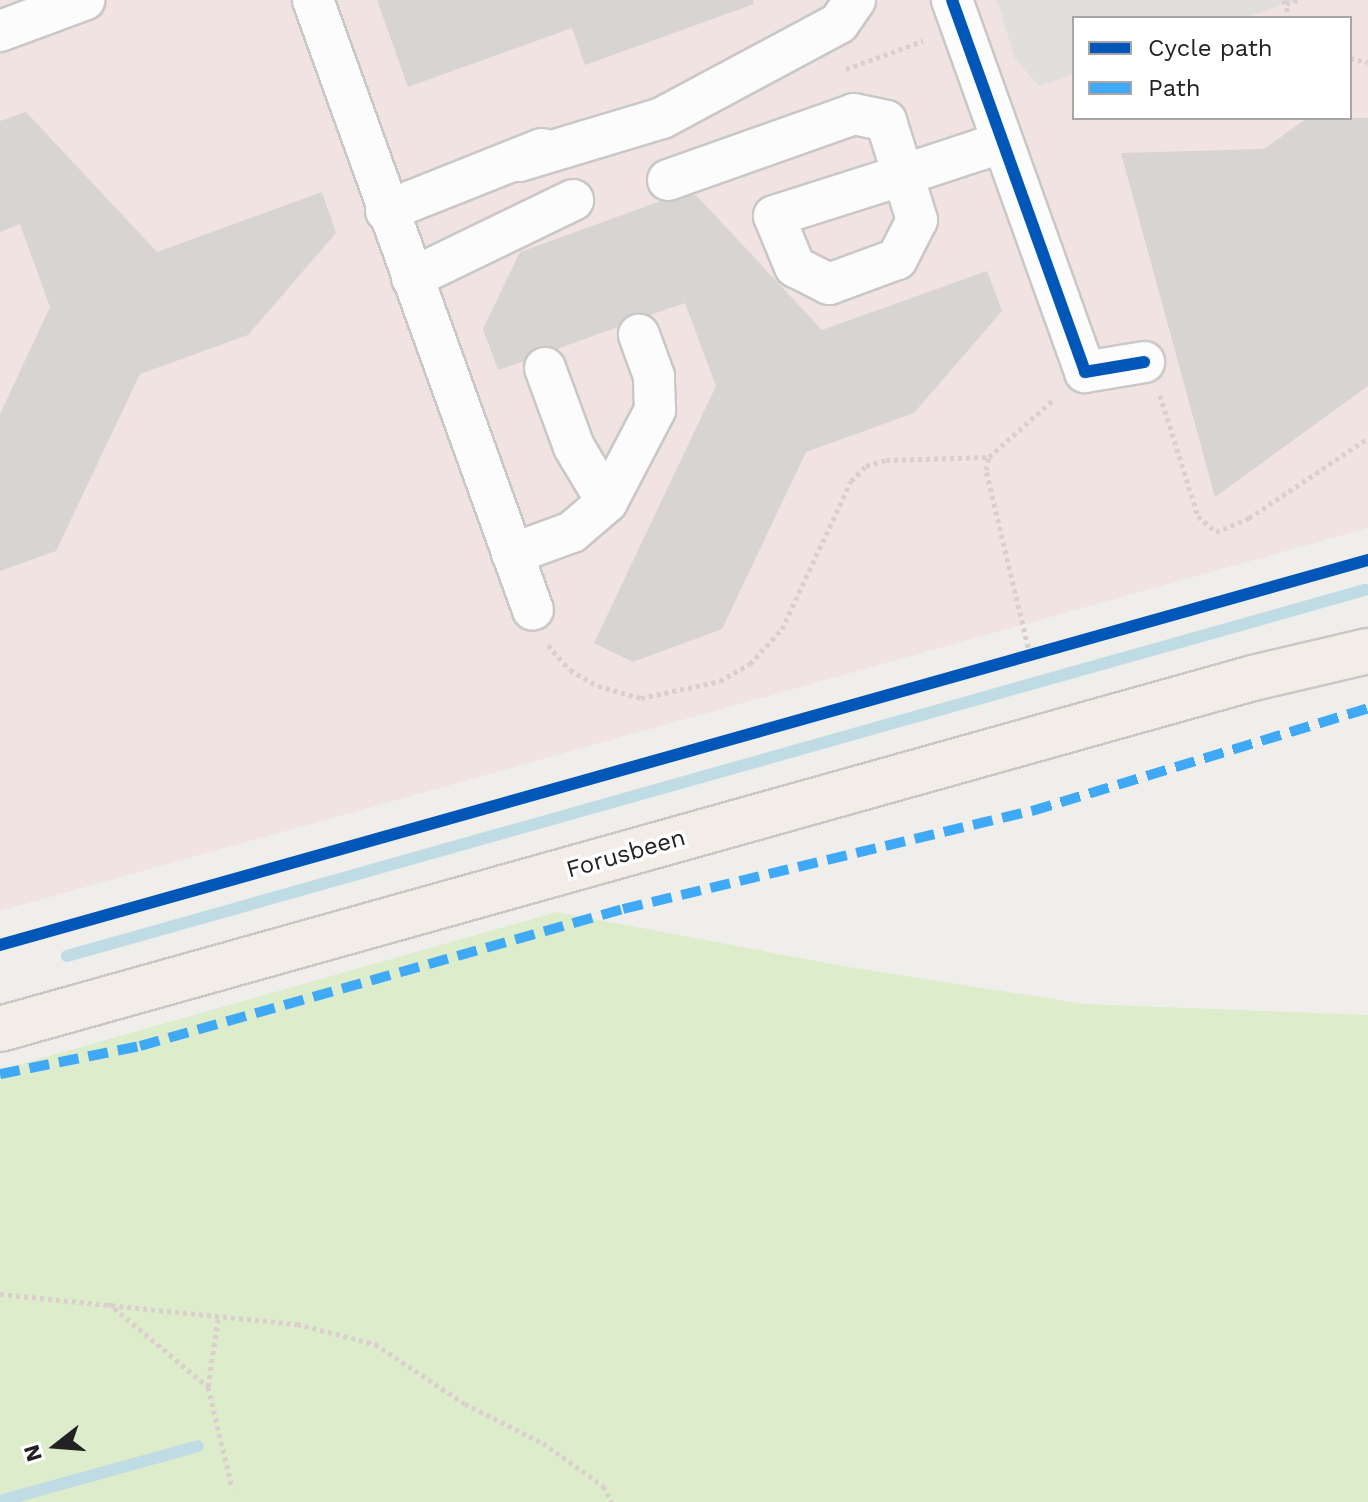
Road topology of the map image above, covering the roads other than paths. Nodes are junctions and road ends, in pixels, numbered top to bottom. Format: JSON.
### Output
{"nodes":[{"id":1,"x":84,"y":0,"type":"edge"},
{"id":2,"x":313,"y":0,"type":"edge"},
{"id":3,"x":855,"y":0,"type":"edge"},
{"id":4,"x":952,"y":0,"type":"edge"},
{"id":5,"x":0,"y":31,"type":"edge"},
{"id":6,"x":1002,"y":142,"type":"junction"},
{"id":7,"x":668,"y":180,"type":"dead end"},
{"id":8,"x":573,"y":200,"type":"dead end"},
{"id":9,"x":386,"y":211,"type":"junction"},
{"id":10,"x":412,"y":278,"type":"junction"},
{"id":11,"x":639,"y":335,"type":"dead end"},
{"id":12,"x":1144,"y":362,"type":"road end"},
{"id":13,"x":545,"y":368,"type":"dead end"},
{"id":14,"x":607,"y":502,"type":"junction"},
{"id":15,"x":512,"y":554,"type":"junction"},
{"id":16,"x":533,"y":610,"type":"road end"},
{"id":17,"x":1368,"y":640,"type":"edge"},
{"id":18,"x":1368,"y":651,"type":"edge"},
{"id":19,"x":1253,"y":678,"type":"junction"},
{"id":20,"x":0,"y":1029,"type":"edge"}],
"edges":[{"from":1,"to":5,"type":"street"},
{"from":2,"to":9,"type":"street"},
{"from":3,"to":9,"type":"street"},
{"from":4,"to":6,"type":"street"},
{"from":6,"to":7,"type":"street"},
{"from":6,"to":12,"type":"street"},
{"from":8,"to":10,"type":"street"},
{"from":9,"to":10,"type":"street"},
{"from":10,"to":15,"type":"street"},
{"from":11,"to":14,"type":"street"},
{"from":13,"to":14,"type":"street"},
{"from":14,"to":15,"type":"street"},
{"from":15,"to":16,"type":"street"},
{"from":17,"to":19,"type":"main road","name":"Forusbeen"},
{"from":18,"to":19,"type":"main road","name":"Forusbeen"},
{"from":19,"to":20,"type":"main road","name":"Forusbeen"}]}
